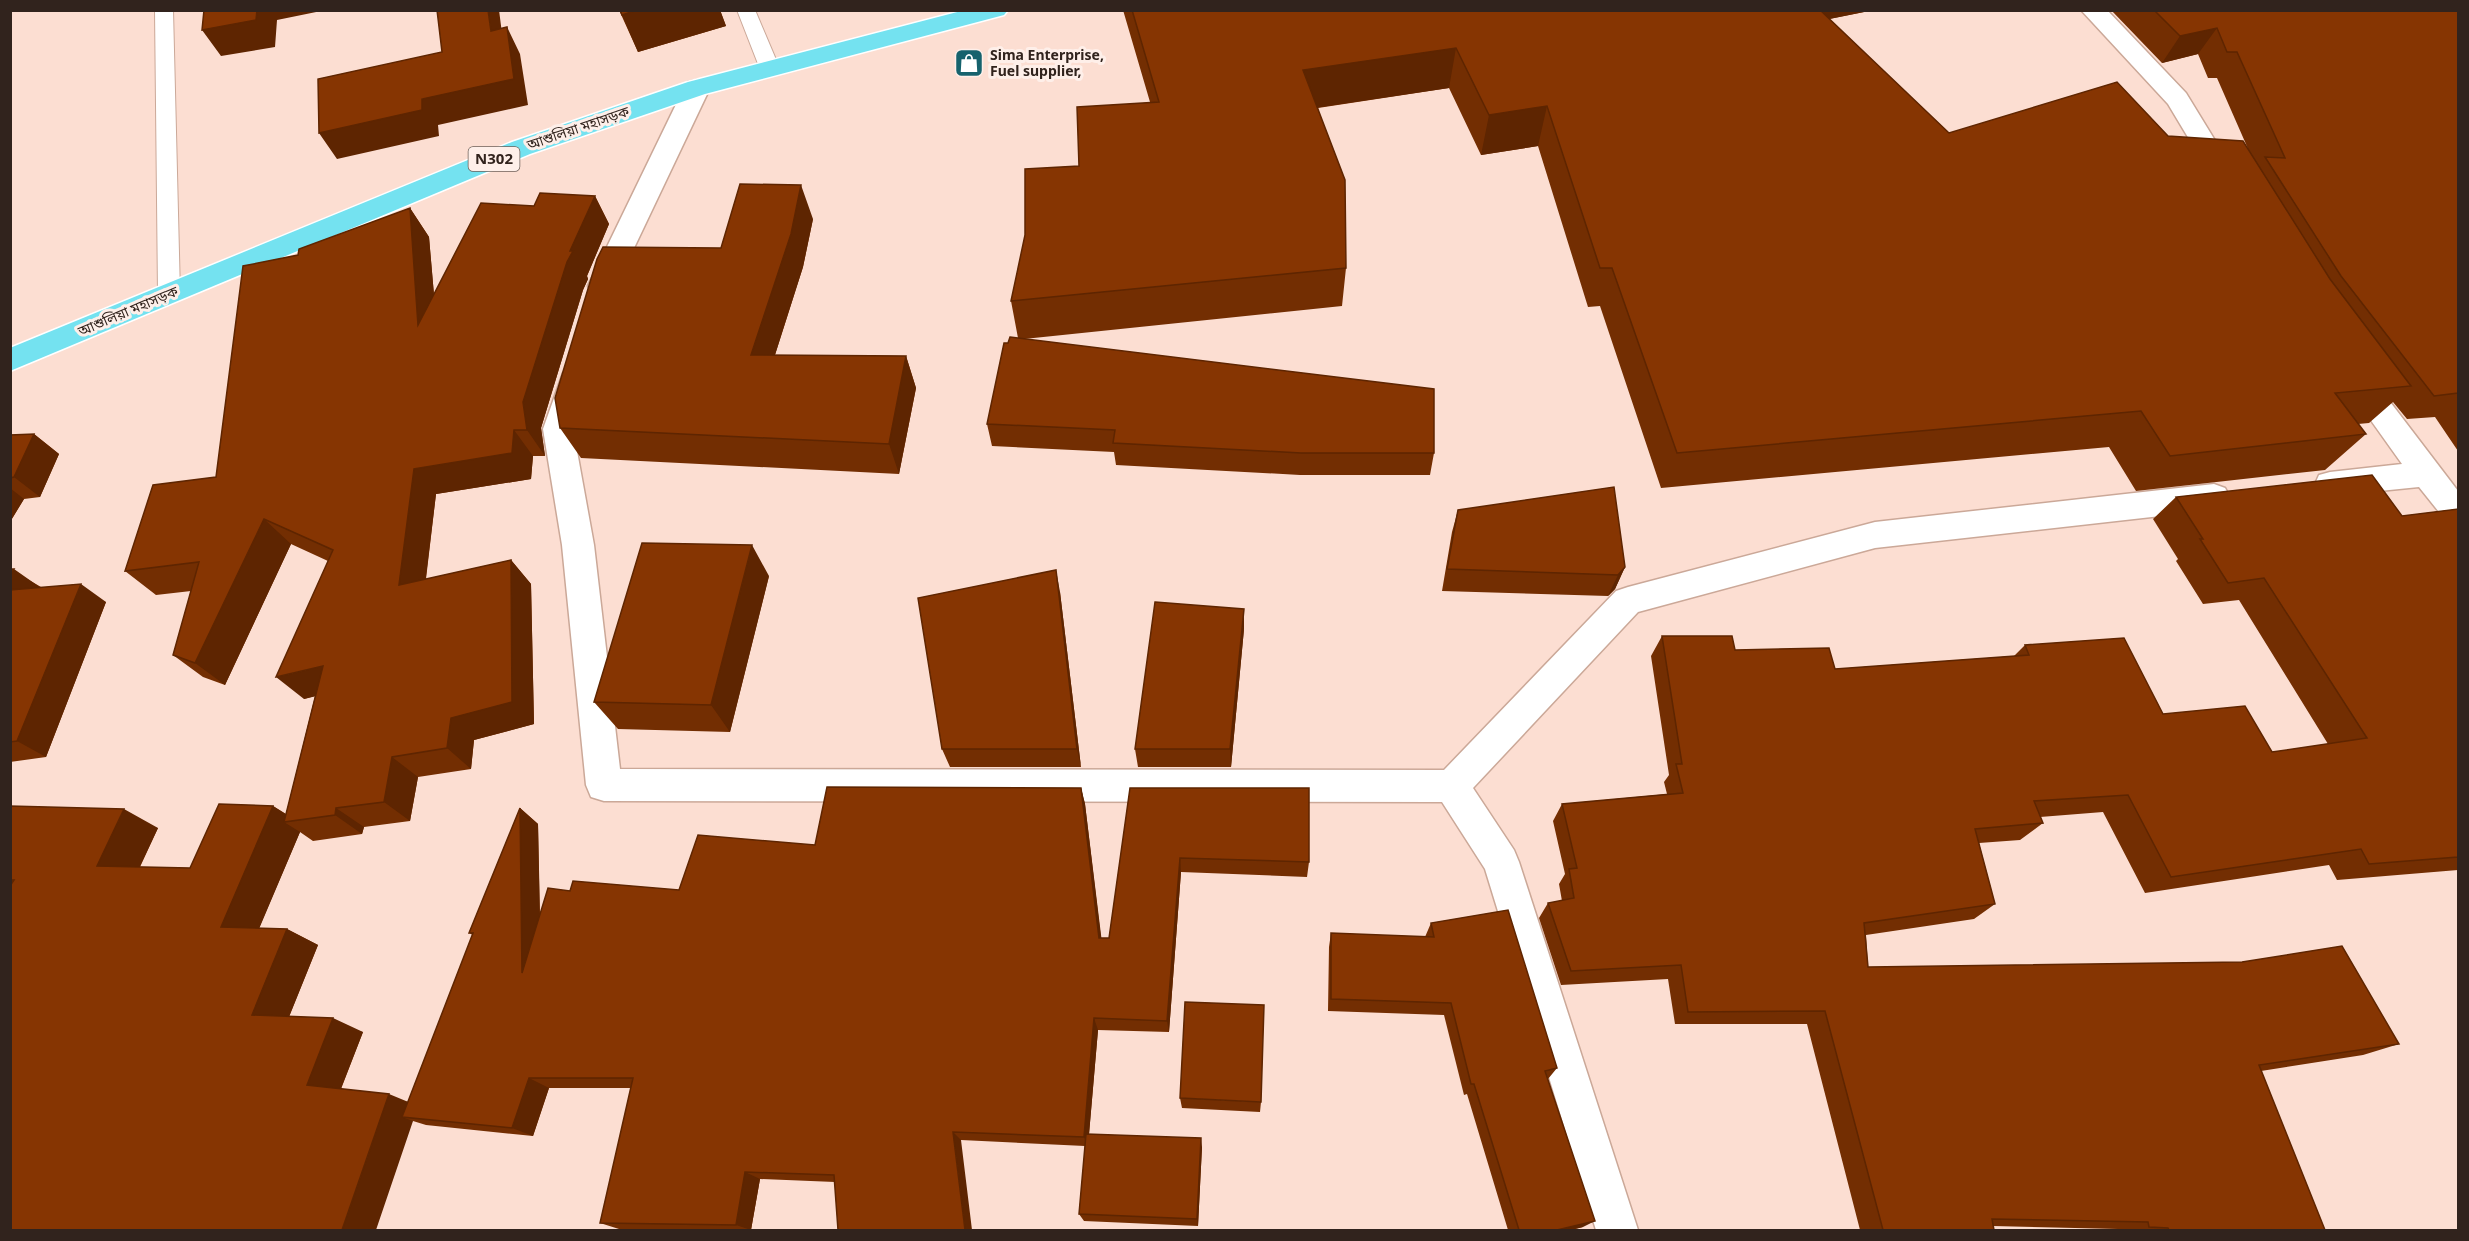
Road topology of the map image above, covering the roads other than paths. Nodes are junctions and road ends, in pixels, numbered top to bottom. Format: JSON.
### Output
{"nodes":[{"id":1,"x":164,"y":10,"type":"edge"},
{"id":2,"x":746,"y":10,"type":"edge"},
{"id":3,"x":996,"y":10,"type":"edge"},
{"id":4,"x":2093,"y":10,"type":"edge"},
{"id":5,"x":770,"y":69,"type":"junction"},
{"id":6,"x":697,"y":88,"type":"junction"},
{"id":7,"x":2238,"y":199,"type":"edge"},
{"id":8,"x":169,"y":294,"type":"junction"},
{"id":9,"x":592,"y":314,"type":"edge"},
{"id":10,"x":582,"y":349,"type":"edge"},
{"id":11,"x":2339,"y":354,"type":"edge"},
{"id":12,"x":10,"y":360,"type":"edge"},
{"id":13,"x":2426,"y":474,"type":"junction"},
{"id":14,"x":2297,"y":488,"type":"edge"},
{"id":15,"x":2239,"y":495,"type":"edge"},
{"id":16,"x":2458,"y":513,"type":"edge"},
{"id":17,"x":1452,"y":786,"type":"junction"},
{"id":18,"x":1617,"y":1230,"type":"edge"}],
"edges":[{"from":1,"to":8,"type":"lane"},
{"from":2,"to":5,"type":"lane"},
{"from":3,"to":5,"type":"highway","name":"আশুলিয়া মহাসড়ক","number":"N302"},
{"from":4,"to":7,"type":"street"},
{"from":5,"to":6,"type":"highway","name":"আশুলিয়া মহাসড়ক","number":"N302"},
{"from":6,"to":8,"type":"highway","name":"আশুলিয়া মহাসড়ক","number":"N302"},
{"from":6,"to":9,"type":"street"},
{"from":8,"to":12,"type":"highway","name":"আশুলিয়া মহাসড়ক","number":"N302"},
{"from":10,"to":17,"type":"street"},
{"from":11,"to":13,"type":"street"},
{"from":13,"to":14,"type":"street"},
{"from":13,"to":16,"type":"street"},
{"from":15,"to":17,"type":"street"},
{"from":17,"to":18,"type":"street"}]}
